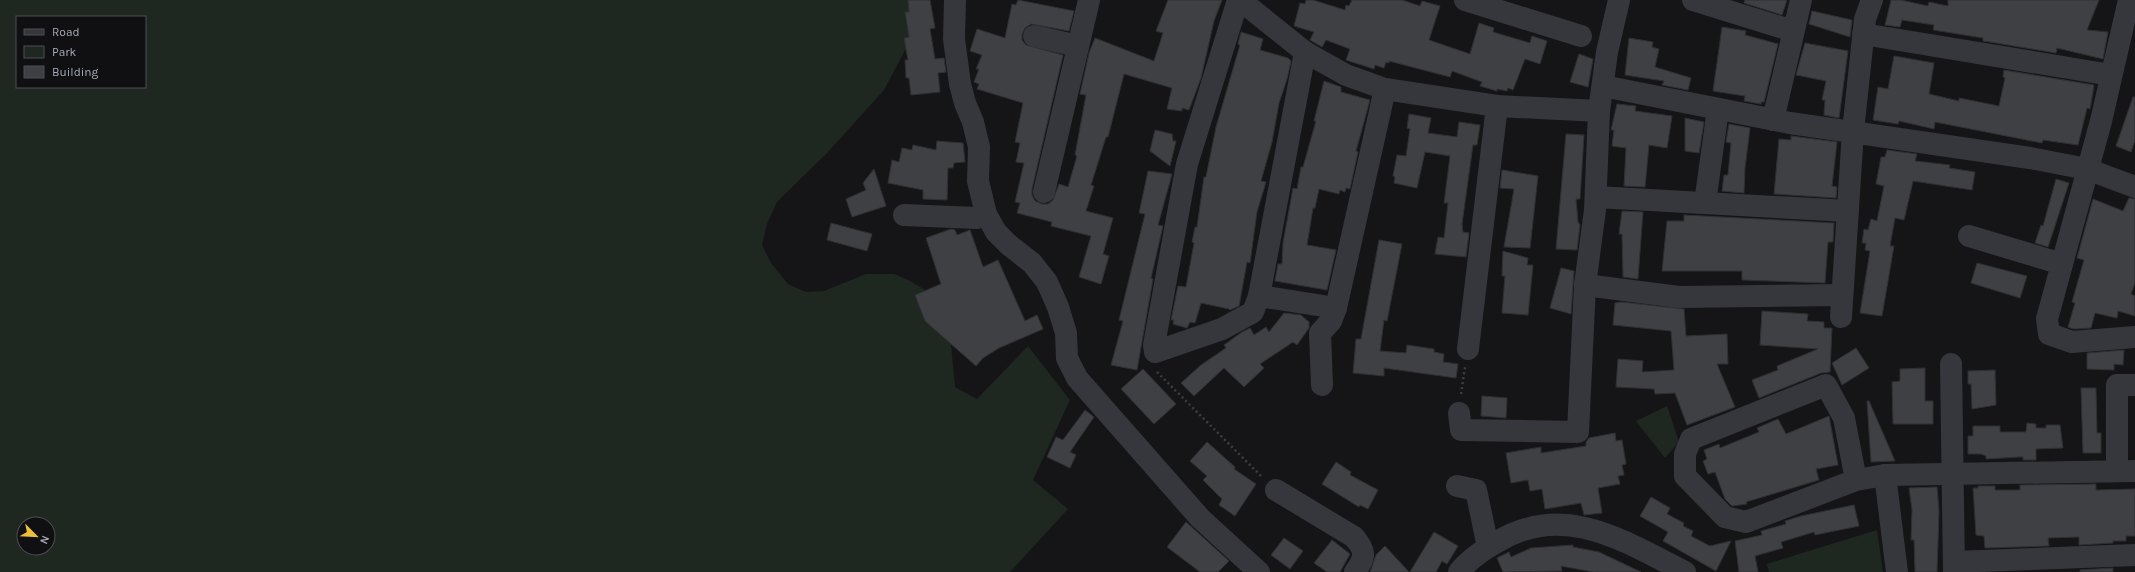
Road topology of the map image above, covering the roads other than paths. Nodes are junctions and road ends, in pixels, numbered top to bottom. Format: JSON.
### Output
{"nodes":[{"id":1,"x":955,"y":0,"type":"edge"},
{"id":2,"x":1089,"y":0,"type":"edge"},
{"id":3,"x":1239,"y":0,"type":"edge"},
{"id":4,"x":1465,"y":0,"type":"edge"},
{"id":5,"x":1619,"y":0,"type":"edge"},
{"id":6,"x":1693,"y":0,"type":"edge"},
{"id":7,"x":1801,"y":0,"type":"edge"},
{"id":8,"x":1872,"y":0,"type":"edge"},
{"id":9,"x":2129,"y":0,"type":"edge"},
{"id":10,"x":1793,"y":30,"type":"junction"},
{"id":11,"x":1863,"y":34,"type":"junction"},
{"id":12,"x":1034,"y":36,"type":"dead end"},
{"id":13,"x":1581,"y":36,"type":"dead end"},
{"id":14,"x":1078,"y":46,"type":"junction"},
{"id":15,"x":1306,"y":52,"type":"junction"},
{"id":16,"x":2111,"y":75,"type":"junction"},
{"id":17,"x":1603,"y":86,"type":"junction"},
{"id":18,"x":1385,"y":89,"type":"junction"},
{"id":19,"x":1497,"y":106,"type":"junction"},
{"id":20,"x":1718,"y":109,"type":"junction"},
{"id":21,"x":1599,"y":111,"type":"junction"},
{"id":22,"x":1773,"y":120,"type":"junction"},
{"id":23,"x":1853,"y":131,"type":"junction"},
{"id":24,"x":2087,"y":169,"type":"junction"},
{"id":25,"x":2135,"y":187,"type":"edge"},
{"id":26,"x":1044,"y":192,"type":"dead end"},
{"id":27,"x":1596,"y":197,"type":"junction"},
{"id":28,"x":1705,"y":204,"type":"junction"},
{"id":29,"x":1848,"y":211,"type":"junction"},
{"id":30,"x":986,"y":214,"type":"junction"},
{"id":31,"x":904,"y":215,"type":"dead end"},
{"id":32,"x":1969,"y":236,"type":"dead end"},
{"id":33,"x":2062,"y":264,"type":"junction"},
{"id":34,"x":1585,"y":285,"type":"junction"},
{"id":35,"x":1842,"y":295,"type":"junction"},
{"id":36,"x":1259,"y":296,"type":"junction"},
{"id":37,"x":1336,"y":308,"type":"junction"},
{"id":38,"x":1841,"y":317,"type":"dead end"},
{"id":39,"x":2135,"y":337,"type":"edge"},
{"id":40,"x":1468,"y":349,"type":"road end"},
{"id":41,"x":1951,"y":364,"type":"dead end"},
{"id":42,"x":1322,"y":385,"type":"dead end"},
{"id":43,"x":2135,"y":385,"type":"edge"},
{"id":44,"x":1458,"y":413,"type":"road end"},
{"id":45,"x":2126,"y":471,"type":"edge"},
{"id":46,"x":1885,"y":475,"type":"junction"},
{"id":47,"x":1953,"y":475,"type":"junction"},
{"id":48,"x":1856,"y":480,"type":"junction"},
{"id":49,"x":1457,"y":486,"type":"dead end"},
{"id":50,"x":1276,"y":490,"type":"road end"},
{"id":51,"x":1488,"y":547,"type":"junction"},
{"id":52,"x":2135,"y":556,"type":"edge"},
{"id":53,"x":1650,"y":564,"type":"edge"},
{"id":54,"x":1954,"y":567,"type":"edge"},
{"id":55,"x":1259,"y":572,"type":"edge"},
{"id":56,"x":1355,"y":572,"type":"edge"},
{"id":57,"x":1459,"y":572,"type":"edge"},
{"id":58,"x":1684,"y":572,"type":"edge"},
{"id":59,"x":1897,"y":572,"type":"edge"}],
"edges":[{"from":1,"to":30,"type":"street"},
{"from":2,"to":14,"type":"street"},
{"from":3,"to":15,"type":"street"},
{"from":3,"to":36,"type":"street"},
{"from":4,"to":13,"type":"street"},
{"from":5,"to":17,"type":"street"},
{"from":6,"to":10,"type":"street"},
{"from":7,"to":10,"type":"street"},
{"from":8,"to":11,"type":"street"},
{"from":9,"to":16,"type":"street"},
{"from":10,"to":22,"type":"street"},
{"from":11,"to":16,"type":"street"},
{"from":11,"to":23,"type":"street"},
{"from":12,"to":14,"type":"street"},
{"from":14,"to":26,"type":"street"},
{"from":15,"to":18,"type":"street"},
{"from":15,"to":36,"type":"street"},
{"from":16,"to":24,"type":"street"},
{"from":17,"to":20,"type":"street"},
{"from":17,"to":21,"type":"street"},
{"from":18,"to":19,"type":"street"},
{"from":18,"to":37,"type":"street"},
{"from":19,"to":21,"type":"street"},
{"from":19,"to":40,"type":"street"},
{"from":20,"to":22,"type":"street"},
{"from":20,"to":28,"type":"street"},
{"from":21,"to":27,"type":"street"},
{"from":22,"to":23,"type":"street"},
{"from":23,"to":24,"type":"street"},
{"from":23,"to":29,"type":"street"},
{"from":24,"to":25,"type":"street"},
{"from":24,"to":33,"type":"street"},
{"from":27,"to":28,"type":"street"},
{"from":27,"to":34,"type":"street"},
{"from":28,"to":29,"type":"street"},
{"from":29,"to":35,"type":"street"},
{"from":30,"to":31,"type":"street"},
{"from":30,"to":55,"type":"street"},
{"from":32,"to":33,"type":"street"},
{"from":33,"to":39,"type":"street"},
{"from":34,"to":35,"type":"street"},
{"from":34,"to":44,"type":"street"},
{"from":35,"to":38,"type":"street"},
{"from":36,"to":37,"type":"street"},
{"from":37,"to":42,"type":"street"},
{"from":41,"to":47,"type":"street"},
{"from":43,"to":45,"type":"street"},
{"from":45,"to":47,"type":"street"},
{"from":46,"to":47,"type":"street"},
{"from":46,"to":48,"type":"street"},
{"from":46,"to":59,"type":"street"},
{"from":47,"to":54,"type":"street"},
{"from":48,"to":48,"type":"street"},
{"from":49,"to":51,"type":"street"},
{"from":50,"to":56,"type":"street"},
{"from":51,"to":53,"type":"street"},
{"from":51,"to":57,"type":"street"},
{"from":52,"to":54,"type":"street"},
{"from":53,"to":58,"type":"street"}]}
